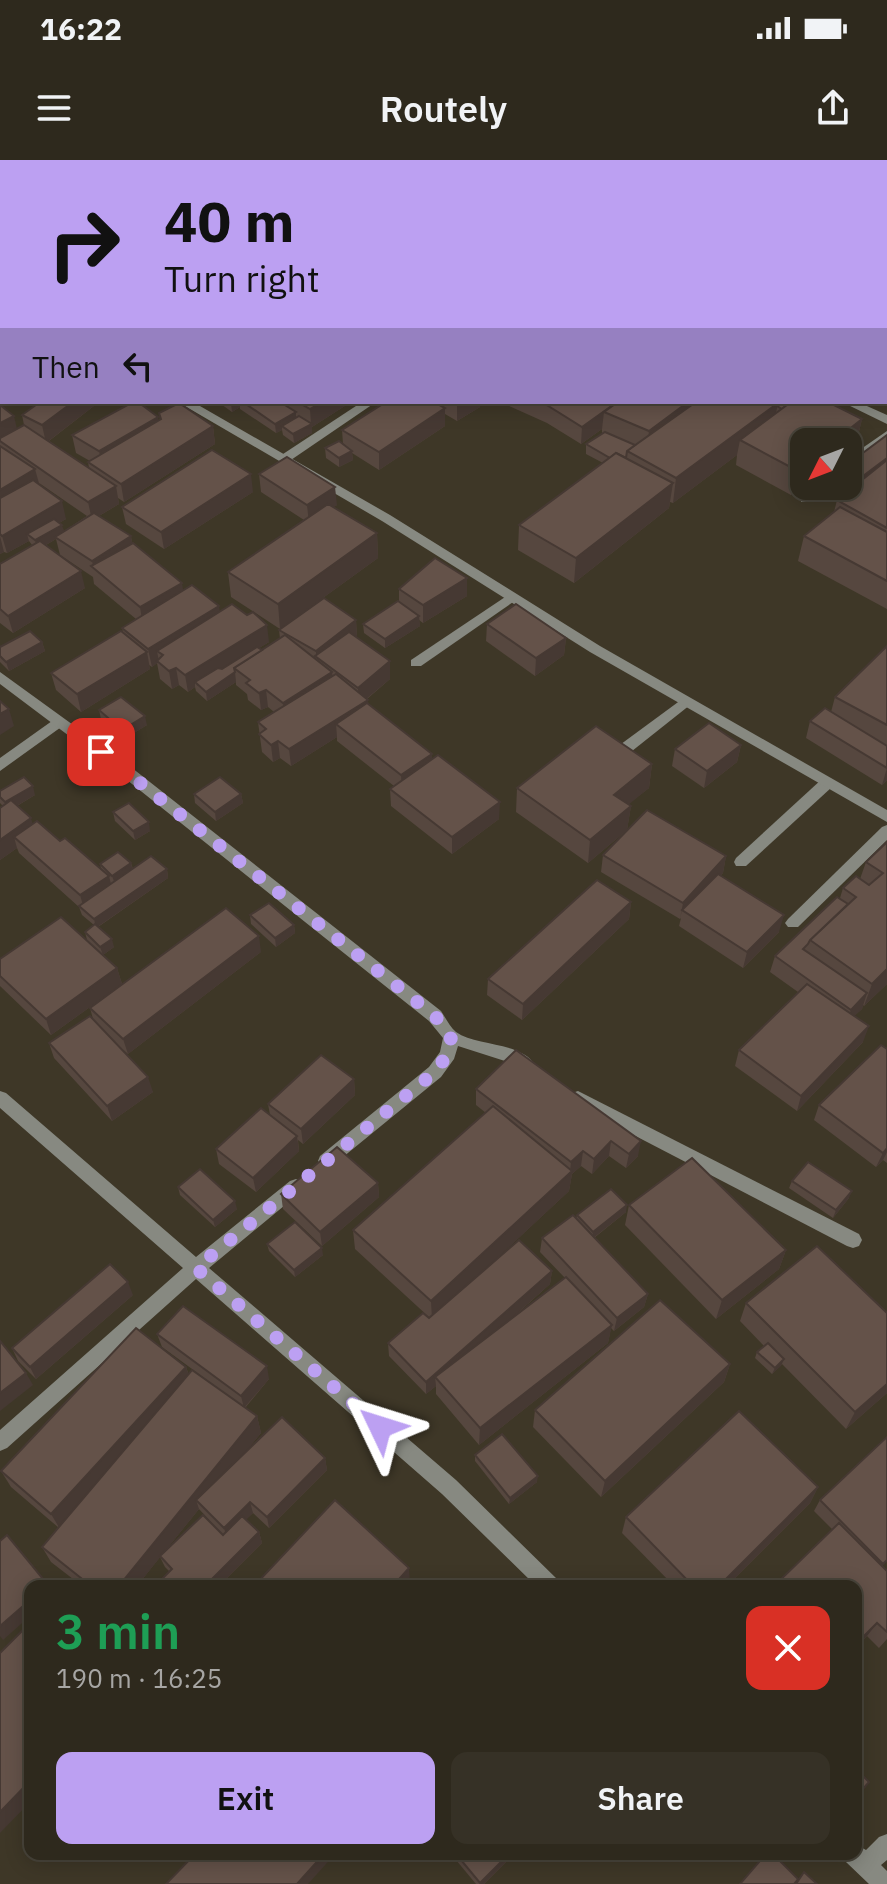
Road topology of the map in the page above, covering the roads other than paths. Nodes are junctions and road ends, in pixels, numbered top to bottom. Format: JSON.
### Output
{"nodes":[{"id":1,"x":188,"y":404,"type":"edge"},
{"id":2,"x":367,"y":404,"type":"edge"},
{"id":3,"x":852,"y":404,"type":"edge"},
{"id":4,"x":887,"y":420,"type":"edge"},
{"id":5,"x":887,"y":435,"type":"edge"},
{"id":6,"x":862,"y":454,"type":"edge"},
{"id":7,"x":284,"y":459,"type":"junction"},
{"id":8,"x":511,"y":597,"type":"junction"},
{"id":9,"x":416,"y":663,"type":"dead end"},
{"id":10,"x":0,"y":677,"type":"edge"},
{"id":11,"x":685,"y":702,"type":"junction"},
{"id":12,"x":59,"y":721,"type":"junction"},
{"id":13,"x":622,"y":751,"type":"edge"},
{"id":14,"x":0,"y":766,"type":"edge"},
{"id":15,"x":827,"y":783,"type":"junction"},
{"id":16,"x":887,"y":817,"type":"edge"},
{"id":17,"x":887,"y":831,"type":"edge"},
{"id":18,"x":741,"y":862,"type":"dead end"},
{"id":19,"x":793,"y":923,"type":"dead end"},
{"id":20,"x":451,"y":1037,"type":"junction"},
{"id":21,"x":539,"y":1073,"type":"edge"},
{"id":22,"x":564,"y":1089,"type":"edge"},
{"id":23,"x":0,"y":1098,"type":"edge"},
{"id":24,"x":853,"y":1240,"type":"dead end"},
{"id":25,"x":196,"y":1268,"type":"junction"},
{"id":26,"x":0,"y":1442,"type":"edge"},
{"id":27,"x":544,"y":1580,"type":"edge"},
{"id":28,"x":887,"y":1845,"type":"edge"},
{"id":29,"x":862,"y":1858,"type":"edge"},
{"id":30,"x":861,"y":1860,"type":"edge"},
{"id":31,"x":885,"y":1884,"type":"edge"}],
"edges":[{"from":1,"to":7,"type":"street"},
{"from":2,"to":7,"type":"street"},
{"from":3,"to":4,"type":"street"},
{"from":5,"to":6,"type":"street"},
{"from":7,"to":8,"type":"street"},
{"from":8,"to":9,"type":"street"},
{"from":8,"to":11,"type":"street"},
{"from":10,"to":12,"type":"street"},
{"from":11,"to":13,"type":"street"},
{"from":11,"to":15,"type":"street"},
{"from":12,"to":14,"type":"street"},
{"from":12,"to":20,"type":"street"},
{"from":15,"to":16,"type":"street"},
{"from":15,"to":18,"type":"street"},
{"from":17,"to":19,"type":"street"},
{"from":20,"to":21,"type":"street"},
{"from":20,"to":25,"type":"street"},
{"from":22,"to":24,"type":"street"},
{"from":23,"to":25,"type":"street"},
{"from":25,"to":26,"type":"street"},
{"from":25,"to":27,"type":"street"},
{"from":28,"to":29,"type":"street"},
{"from":30,"to":31,"type":"street"}]}
